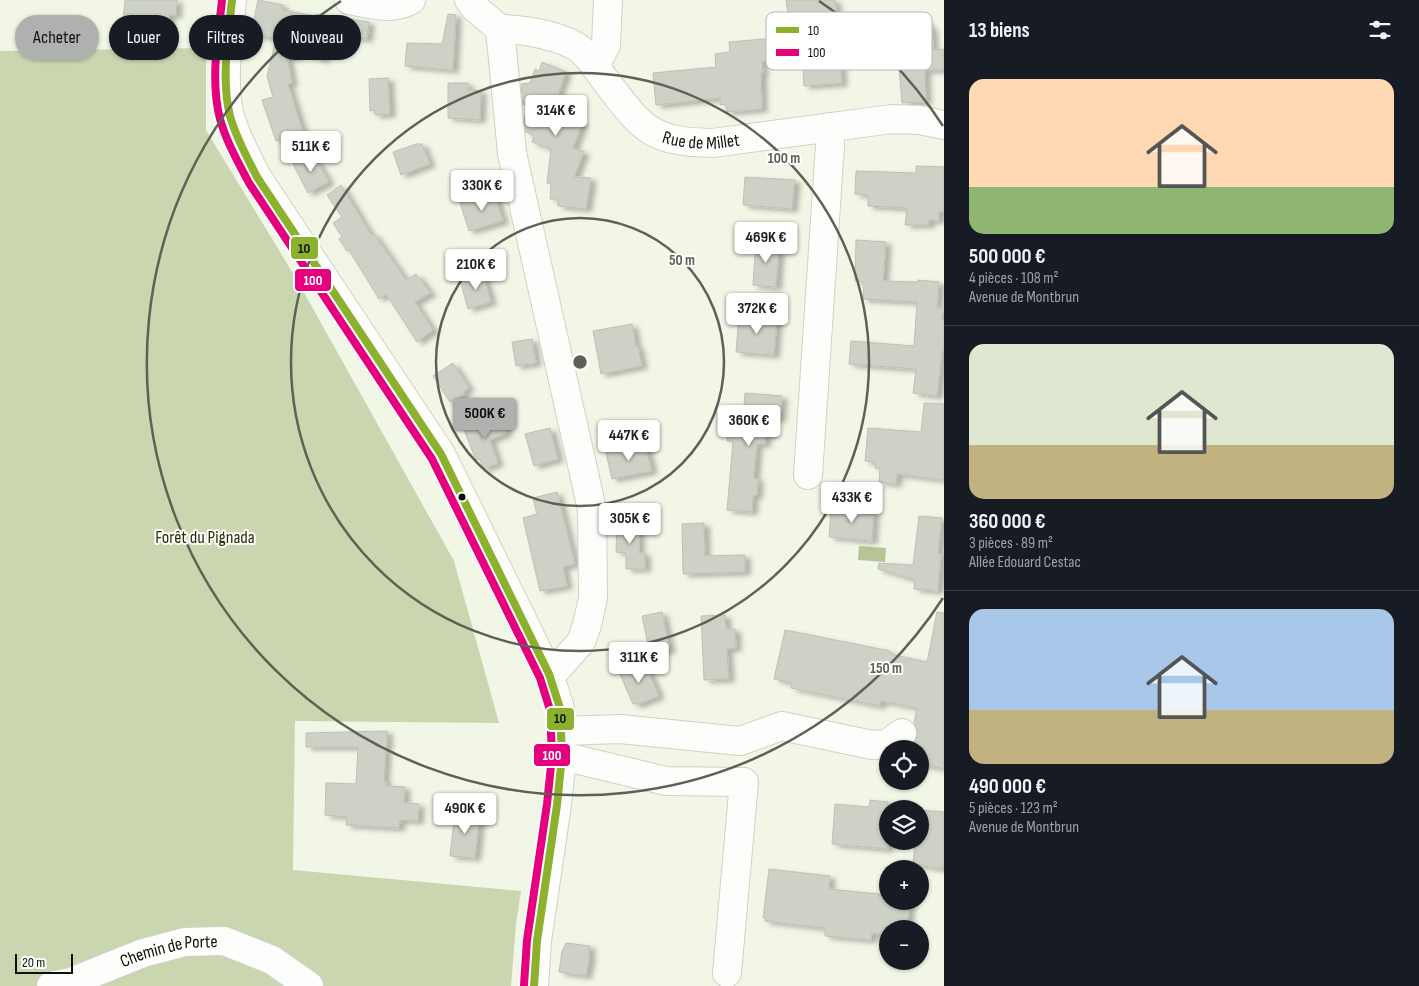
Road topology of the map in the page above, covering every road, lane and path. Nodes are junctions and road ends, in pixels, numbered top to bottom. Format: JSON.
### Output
{"nodes":[{"id":1,"x":232,"y":0,"type":"edge"},
{"id":2,"x":349,"y":0,"type":"edge"},
{"id":3,"x":411,"y":0,"type":"edge"},
{"id":4,"x":469,"y":0,"type":"edge"},
{"id":5,"x":608,"y":0,"type":"edge"},
{"id":6,"x":500,"y":29,"type":"junction"},
{"id":7,"x":595,"y":66,"type":"junction"},
{"id":8,"x":944,"y":125,"type":"edge"},
{"id":9,"x":830,"y":127,"type":"junction"},
{"id":10,"x":808,"y":475,"type":"dead end"},
{"id":11,"x":549,"y":674,"type":"junction"},
{"id":12,"x":902,"y":732,"type":"dead end"},
{"id":13,"x":562,"y":744,"type":"junction"},
{"id":14,"x":726,"y":973,"type":"dead end"},
{"id":15,"x":51,"y":986,"type":"edge"},
{"id":16,"x":309,"y":986,"type":"edge"},
{"id":17,"x":534,"y":986,"type":"edge"}],
"edges":[{"from":1,"to":11,"type":"street"},
{"from":2,"to":3,"type":"street"},
{"from":4,"to":6,"type":"street"},
{"from":5,"to":7,"type":"street"},
{"from":6,"to":7,"type":"street","name":"Rue de Millet"},
{"from":6,"to":11,"type":"street"},
{"from":7,"to":9,"type":"street","name":"Rue de Millet"},
{"from":8,"to":9,"type":"street","name":"Rue de Millet"},
{"from":9,"to":10,"type":"street"},
{"from":11,"to":13,"type":"street"},
{"from":12,"to":13,"type":"street"},
{"from":13,"to":14,"type":"street"},
{"from":13,"to":17,"type":"street"},
{"from":15,"to":16,"type":"street","name":"Chemin de Porte"}]}
